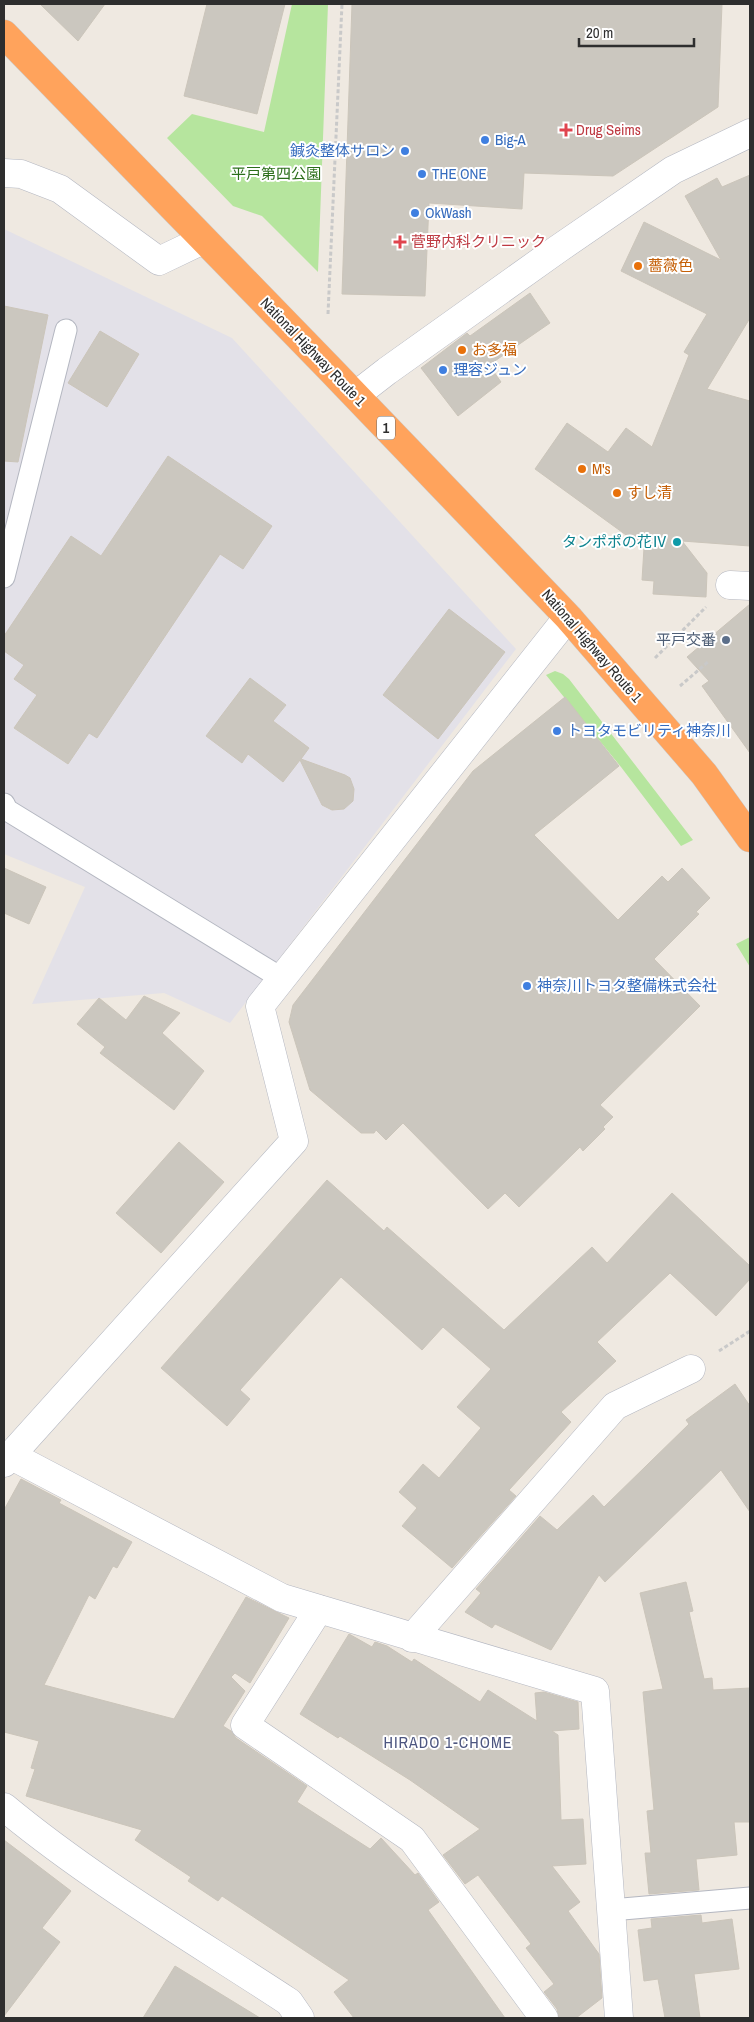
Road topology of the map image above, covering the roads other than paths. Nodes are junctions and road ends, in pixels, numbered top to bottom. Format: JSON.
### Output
{"nodes":[{"id":1,"x":4,"y":34,"type":"edge"},
{"id":2,"x":750,"y":133,"type":"edge"},
{"id":3,"x":4,"y":174,"type":"edge"},
{"id":4,"x":203,"y":240,"type":"junction"},
{"id":5,"x":66,"y":330,"type":"dead end"},
{"id":6,"x":356,"y":396,"type":"junction"},
{"id":7,"x":4,"y":577,"type":"edge"},
{"id":8,"x":568,"y":617,"type":"junction"},
{"id":9,"x":4,"y":804,"type":"edge"},
{"id":10,"x":750,"y":838,"type":"edge"},
{"id":11,"x":282,"y":978,"type":"junction"},
{"id":12,"x":691,"y":1369,"type":"dead end"},
{"id":13,"x":7,"y":1459,"type":"edge"},
{"id":14,"x":319,"y":1609,"type":"junction"},
{"id":15,"x":412,"y":1638,"type":"junction"},
{"id":16,"x":4,"y":1807,"type":"edge"},
{"id":17,"x":750,"y":1898,"type":"edge"},
{"id":18,"x":611,"y":1910,"type":"junction"},
{"id":19,"x":300,"y":2018,"type":"edge"},
{"id":20,"x":544,"y":2018,"type":"edge"},
{"id":21,"x":620,"y":2018,"type":"edge"}],
"edges":[{"from":1,"to":4,"type":"highway","name":"National Highway Route 1","number":"1"},
{"from":2,"to":6,"type":"street"},
{"from":3,"to":4,"type":"street"},
{"from":4,"to":6,"type":"highway","name":"National Highway Route 1","number":"1"},
{"from":5,"to":7,"type":"lane"},
{"from":6,"to":8,"type":"highway","name":"National Highway Route 1","number":"1"},
{"from":8,"to":10,"type":"highway","name":"National Highway Route 1","number":"1"},
{"from":8,"to":11,"type":"street"},
{"from":9,"to":11,"type":"lane"},
{"from":11,"to":13,"type":"street"},
{"from":12,"to":15,"type":"street"},
{"from":13,"to":14,"type":"street"},
{"from":14,"to":15,"type":"street"},
{"from":14,"to":20,"type":"street"},
{"from":15,"to":18,"type":"street"},
{"from":16,"to":19,"type":"street"},
{"from":17,"to":18,"type":"lane"},
{"from":18,"to":21,"type":"street"}]}
